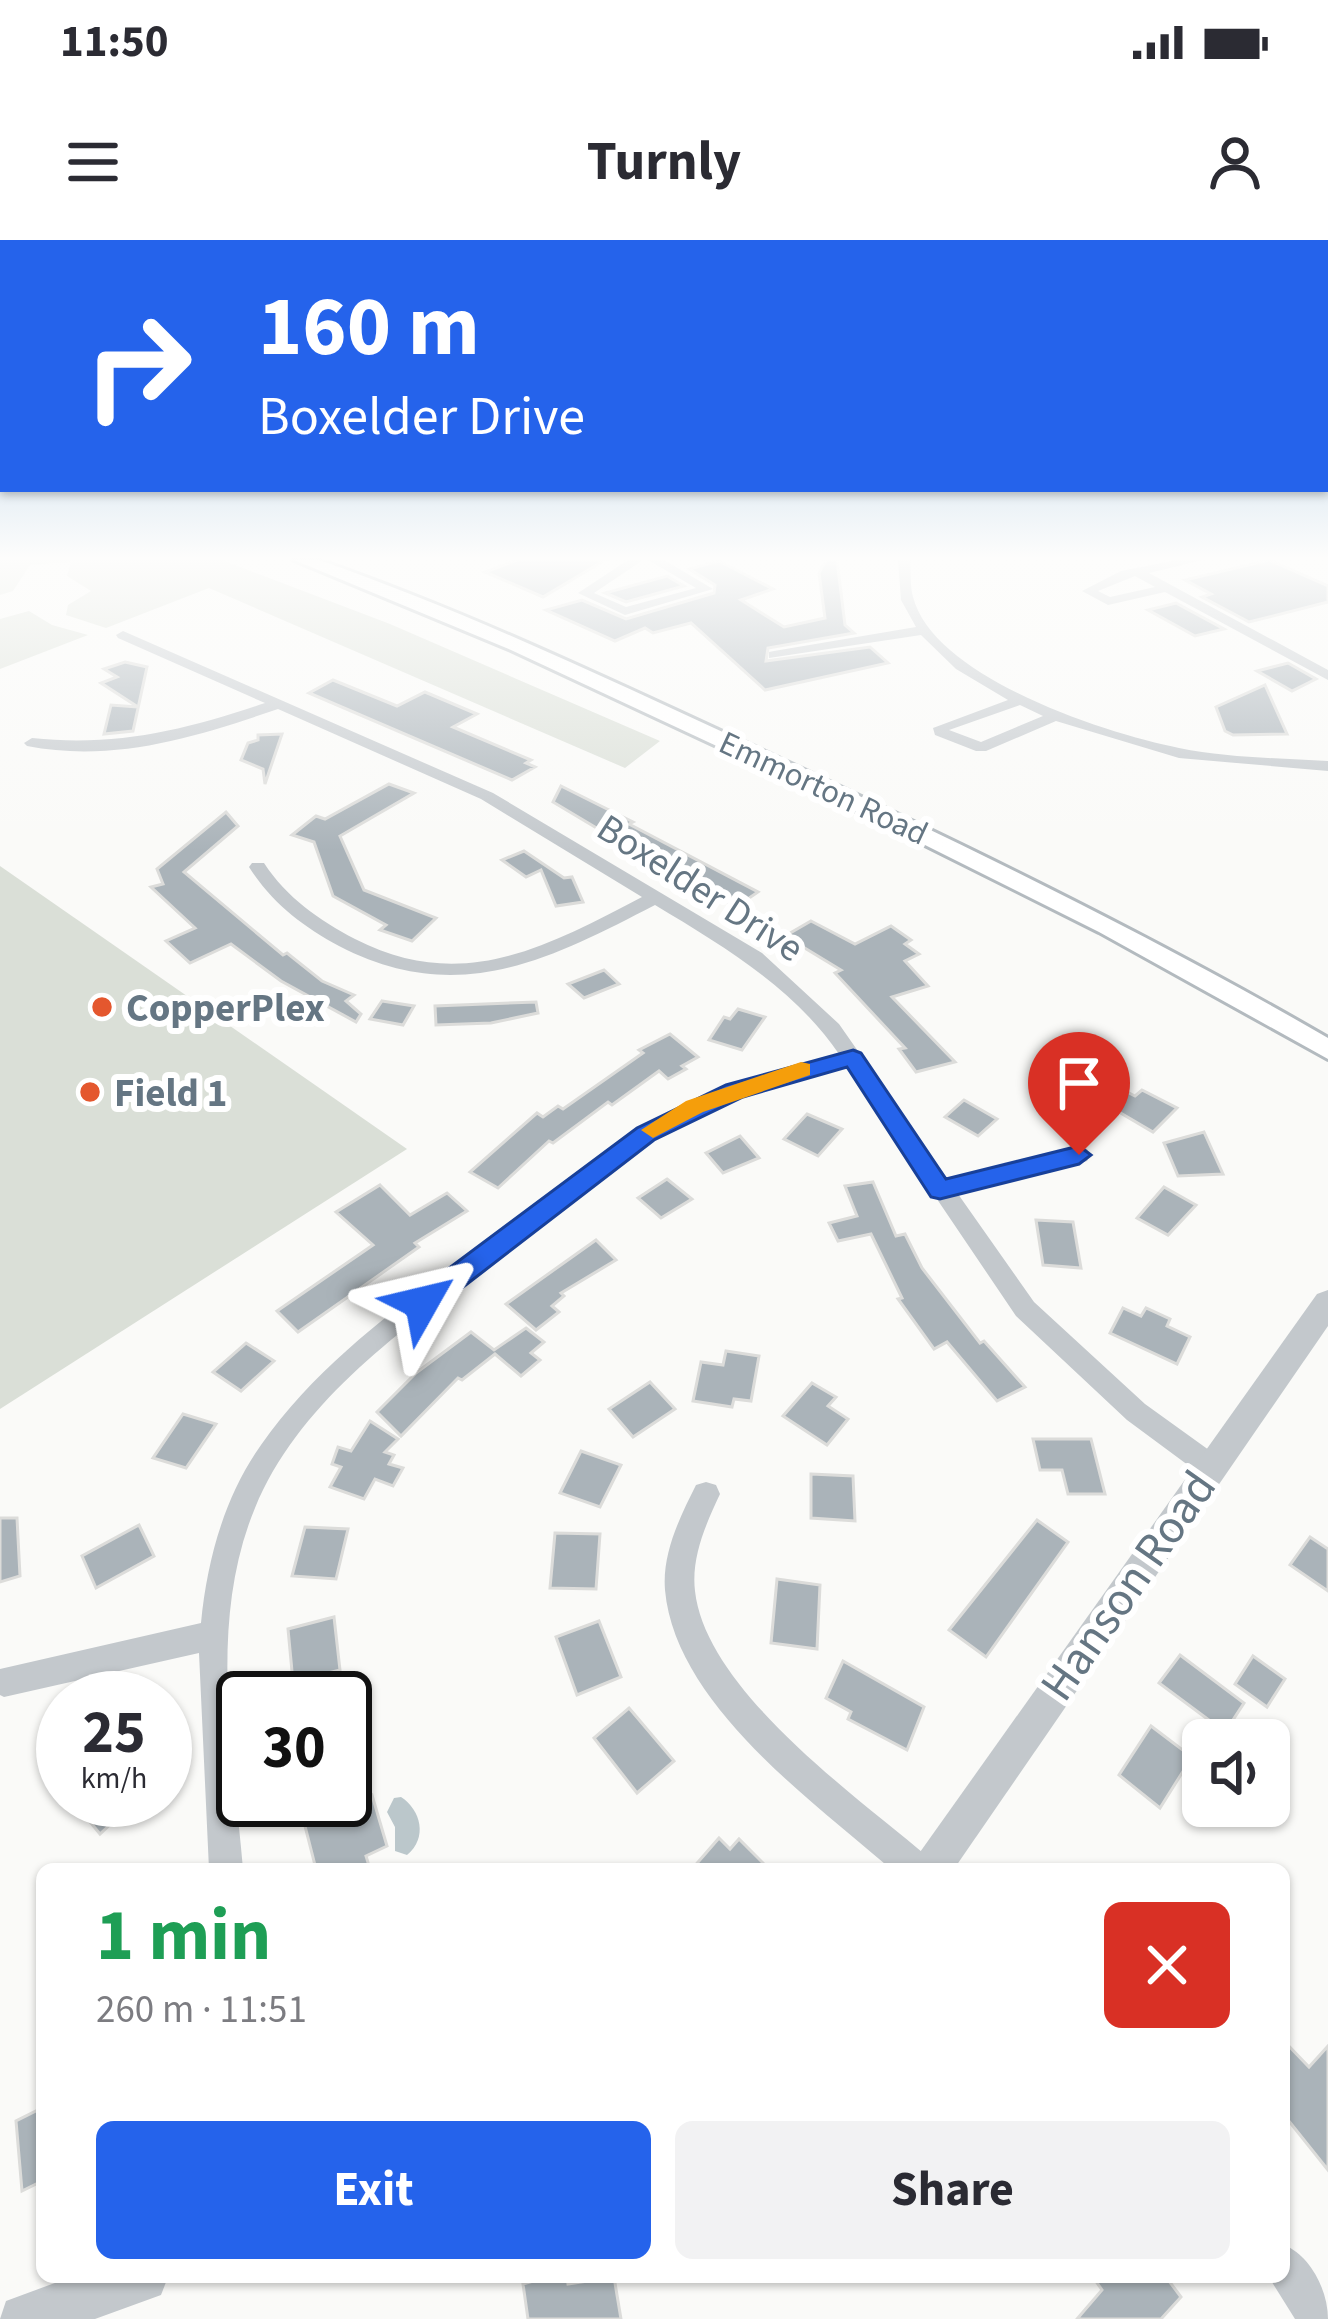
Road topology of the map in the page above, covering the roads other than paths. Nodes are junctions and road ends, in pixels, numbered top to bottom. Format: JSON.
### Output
{"nodes":[{"id":1,"x":172,"y":657,"type":"edge"},
{"id":2,"x":540,"y":657,"type":"edge"},
{"id":3,"x":952,"y":657,"type":"edge"},
{"id":4,"x":1293,"y":657,"type":"edge"},
{"id":5,"x":1328,"y":676,"type":"edge"},
{"id":6,"x":1021,"y":700,"type":"junction"},
{"id":7,"x":278,"y":704,"type":"junction"},
{"id":8,"x":1057,"y":715,"type":"junction"},
{"id":9,"x":32,"y":743,"type":"dead end"},
{"id":10,"x":1328,"y":766,"type":"edge"},
{"id":11,"x":259,"y":867,"type":"dead end"},
{"id":12,"x":656,"y":897,"type":"junction"},
{"id":13,"x":1327,"y":1049,"type":"edge"},
{"id":14,"x":853,"y":1058,"type":"junction"},
{"id":15,"x":1079,"y":1155,"type":"dead end"},
{"id":16,"x":940,"y":1190,"type":"junction"},
{"id":17,"x":1328,"y":1302,"type":"edge"},
{"id":18,"x":1210,"y":1466,"type":"junction"},
{"id":19,"x":706,"y":1494,"type":"dead end"},
{"id":20,"x":212,"y":1635,"type":"junction"},
{"id":21,"x":4,"y":1682,"type":"dead end"},
{"id":22,"x":226,"y":1863,"type":"edge"},
{"id":23,"x":909,"y":1863,"type":"edge"},
{"id":24,"x":933,"y":1863,"type":"edge"},
{"id":25,"x":1290,"y":2275,"type":"edge"},
{"id":26,"x":126,"y":2283,"type":"edge"},
{"id":27,"x":24,"y":2319,"type":"edge"},
{"id":28,"x":1319,"y":2319,"type":"edge"}],
"edges":[{"from":1,"to":7,"type":"street","name":"Boxelder Drive"},
{"from":2,"to":13,"type":"main road","name":"Emmorton Road"},
{"from":3,"to":6,"type":"street"},
{"from":4,"to":5,"type":"street"},
{"from":6,"to":8,"type":"street"},
{"from":6,"to":8,"type":"street"},
{"from":7,"to":9,"type":"street"},
{"from":7,"to":12,"type":"street","name":"Boxelder Drive"},
{"from":8,"to":10,"type":"street"},
{"from":11,"to":12,"type":"street"},
{"from":12,"to":14,"type":"street","name":"Boxelder Drive"},
{"from":14,"to":16,"type":"street","name":"Boxelder Drive"},
{"from":14,"to":20,"type":"street"},
{"from":15,"to":16,"type":"street"},
{"from":16,"to":18,"type":"street","name":"Boxelder Drive"},
{"from":17,"to":18,"type":"street","name":"Hanson Road"},
{"from":18,"to":24,"type":"street","name":"Hanson Road"},
{"from":19,"to":23,"type":"street"},
{"from":20,"to":21,"type":"street"},
{"from":20,"to":22,"type":"street"},
{"from":25,"to":28,"type":"street"},
{"from":26,"to":27,"type":"street"}]}
